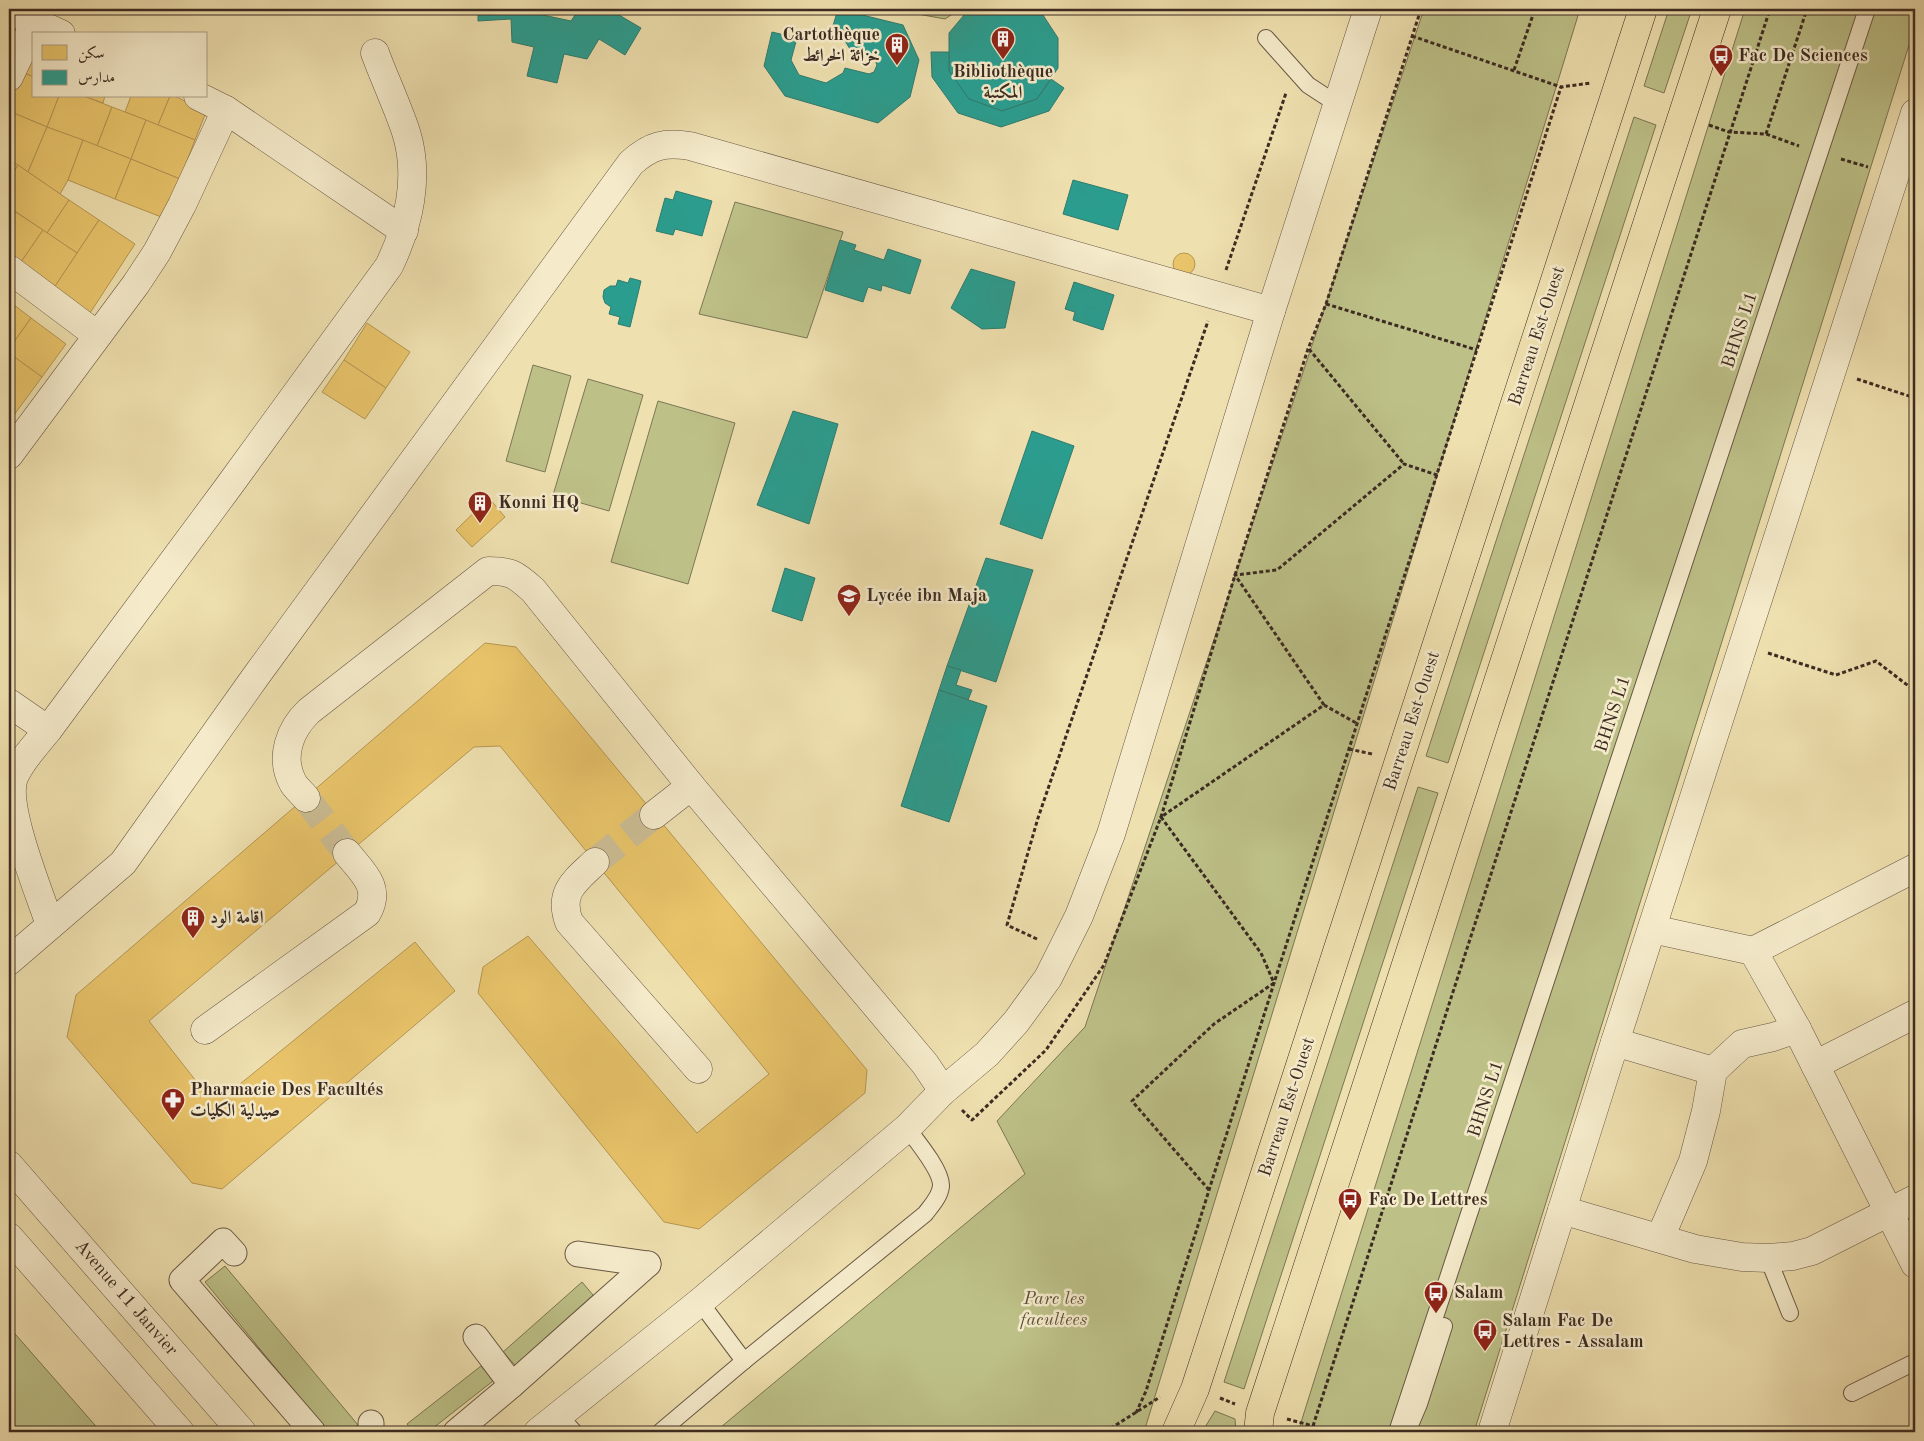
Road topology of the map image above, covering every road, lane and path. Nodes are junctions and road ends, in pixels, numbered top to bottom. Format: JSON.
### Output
{"nodes":[{"id":1,"x":1368,"y":9,"type":"edge"},
{"id":2,"x":1421,"y":9,"type":"edge"},
{"id":3,"x":1535,"y":9,"type":"edge"},
{"id":4,"x":1643,"y":9,"type":"edge"},
{"id":5,"x":1717,"y":9,"type":"edge"},
{"id":6,"x":1770,"y":9,"type":"edge"},
{"id":7,"x":1807,"y":9,"type":"edge"},
{"id":8,"x":1867,"y":9,"type":"edge"},
{"id":9,"x":1876,"y":9,"type":"edge"},
{"id":10,"x":9,"y":10,"type":"edge"},
{"id":11,"x":35,"y":22,"type":"junction"},
{"id":12,"x":57,"y":32,"type":"edge"},
{"id":13,"x":1412,"y":36,"type":"junction"},
{"id":14,"x":1266,"y":38,"type":"dead end"},
{"id":15,"x":375,"y":54,"type":"dead end"},
{"id":16,"x":1514,"y":70,"type":"junction"},
{"id":17,"x":1299,"y":75,"type":"junction"},
{"id":18,"x":9,"y":77,"type":"edge"},
{"id":19,"x":202,"y":98,"type":"edge"},
{"id":20,"x":1337,"y":104,"type":"junction"},
{"id":21,"x":226,"y":110,"type":"junction"},
{"id":22,"x":1915,"y":113,"type":"edge"},
{"id":23,"x":1682,"y":116,"type":"junction"},
{"id":24,"x":1729,"y":132,"type":"junction"},
{"id":25,"x":1766,"y":134,"type":"junction"},
{"id":26,"x":1824,"y":154,"type":"junction"},
{"id":27,"x":1895,"y":176,"type":"junction"},
{"id":28,"x":404,"y":231,"type":"junction"},
{"id":29,"x":9,"y":269,"type":"edge"},
{"id":30,"x":1224,"y":273,"type":"dead end"},
{"id":31,"x":1326,"y":304,"type":"junction"},
{"id":32,"x":1270,"y":311,"type":"junction"},
{"id":33,"x":1210,"y":315,"type":"dead end"},
{"id":34,"x":96,"y":335,"type":"junction"},
{"id":35,"x":1308,"y":349,"type":"junction"},
{"id":36,"x":1477,"y":350,"type":"junction"},
{"id":37,"x":1832,"y":371,"type":"junction"},
{"id":38,"x":1915,"y":398,"type":"edge"},
{"id":39,"x":9,"y":455,"type":"edge"},
{"id":40,"x":1404,"y":464,"type":"junction"},
{"id":41,"x":1436,"y":475,"type":"junction"},
{"id":42,"x":1235,"y":574,"type":"junction"},
{"id":43,"x":1744,"y":645,"type":"junction"},
{"id":44,"x":1915,"y":691,"type":"edge"},
{"id":45,"x":9,"y":703,"type":"edge"},
{"id":46,"x":1324,"y":705,"type":"junction"},
{"id":47,"x":1358,"y":724,"type":"junction"},
{"id":48,"x":48,"y":730,"type":"junction"},
{"id":49,"x":691,"y":786,"type":"junction"},
{"id":50,"x":306,"y":798,"type":"tunnel mouth"},
{"id":51,"x":654,"y":815,"type":"tunnel mouth"},
{"id":52,"x":1160,"y":817,"type":"junction"},
{"id":53,"x":347,"y":853,"type":"tunnel mouth"},
{"id":54,"x":595,"y":862,"type":"tunnel mouth"},
{"id":55,"x":1915,"y":868,"type":"edge"},
{"id":56,"x":50,"y":926,"type":"junction"},
{"id":57,"x":1652,"y":929,"type":"junction"},
{"id":58,"x":1063,"y":950,"type":"junction"},
{"id":59,"x":1753,"y":951,"type":"junction"},
{"id":60,"x":9,"y":961,"type":"edge"},
{"id":61,"x":1274,"y":983,"type":"junction"},
{"id":62,"x":1915,"y":1014,"type":"edge"},
{"id":63,"x":1797,"y":1029,"type":"junction"},
{"id":64,"x":205,"y":1030,"type":"dead end"},
{"id":65,"x":1615,"y":1042,"type":"junction"},
{"id":66,"x":1815,"y":1065,"type":"junction"},
{"id":67,"x":698,"y":1069,"type":"dead end"},
{"id":68,"x":1713,"y":1071,"type":"junction"},
{"id":69,"x":951,"y":1099,"type":"junction"},
{"id":70,"x":907,"y":1128,"type":"junction"},
{"id":71,"x":9,"y":1165,"type":"edge"},
{"id":72,"x":1210,"y":1190,"type":"junction"},
{"id":73,"x":1915,"y":1198,"type":"edge"},
{"id":74,"x":1562,"y":1210,"type":"junction"},
{"id":75,"x":1888,"y":1212,"type":"junction"},
{"id":76,"x":9,"y":1237,"type":"edge"},
{"id":77,"x":1660,"y":1238,"type":"junction"},
{"id":78,"x":234,"y":1253,"type":"dead end"},
{"id":79,"x":578,"y":1254,"type":"dead end"},
{"id":80,"x":1768,"y":1258,"type":"junction"},
{"id":81,"x":1915,"y":1264,"type":"edge"},
{"id":82,"x":700,"y":1302,"type":"junction"},
{"id":83,"x":1790,"y":1313,"type":"dead end"},
{"id":84,"x":476,"y":1337,"type":"dead end"},
{"id":85,"x":744,"y":1361,"type":"junction"},
{"id":86,"x":1915,"y":1362,"type":"edge"},
{"id":87,"x":512,"y":1385,"type":"junction"},
{"id":88,"x":1195,"y":1389,"type":"junction"},
{"id":89,"x":1852,"y":1393,"type":"dead end"},
{"id":90,"x":1136,"y":1413,"type":"junction"},
{"id":91,"x":1259,"y":1422,"type":"edge"},
{"id":92,"x":566,"y":1424,"type":"edge"},
{"id":93,"x":1313,"y":1426,"type":"junction"},
{"id":94,"x":180,"y":1432,"type":"edge"},
{"id":95,"x":242,"y":1432,"type":"edge"},
{"id":96,"x":313,"y":1432,"type":"edge"},
{"id":97,"x":456,"y":1432,"type":"edge"},
{"id":98,"x":538,"y":1432,"type":"edge"},
{"id":99,"x":660,"y":1432,"type":"edge"},
{"id":100,"x":1105,"y":1432,"type":"edge"},
{"id":101,"x":1176,"y":1432,"type":"edge"},
{"id":102,"x":1324,"y":1432,"type":"edge"},
{"id":103,"x":1397,"y":1432,"type":"edge"},
{"id":104,"x":1407,"y":1432,"type":"edge"},
{"id":105,"x":1492,"y":1432,"type":"edge"}],
"edges":[{"from":1,"to":20,"type":"street"},
{"from":2,"to":13,"type":"path"},
{"from":3,"to":16,"type":"path"},
{"from":4,"to":88,"type":"main road","name":"Barreau Est-Ouest"},
{"from":5,"to":23,"type":"main road"},
{"from":6,"to":24,"type":"path"},
{"from":7,"to":25,"type":"path"},
{"from":8,"to":26,"type":"lane","name":"BHNS L1"},
{"from":9,"to":26,"type":"lane","name":"BHNS L1"},
{"from":10,"to":11,"type":"street"},
{"from":11,"to":12,"type":"street"},
{"from":11,"to":18,"type":"street"},
{"from":13,"to":16,"type":"path"},
{"from":13,"to":31,"type":"path"},
{"from":14,"to":17,"type":"lane"},
{"from":15,"to":28,"type":"street"},
{"from":16,"to":36,"type":"path"},
{"from":17,"to":20,"type":"lane"},
{"from":17,"to":30,"type":"path"},
{"from":19,"to":21,"type":"street"},
{"from":20,"to":32,"type":"street"},
{"from":21,"to":28,"type":"street"},
{"from":21,"to":34,"type":"street"},
{"from":22,"to":27,"type":"street"},
{"from":23,"to":24,"type":"path"},
{"from":23,"to":91,"type":"main road"},
{"from":24,"to":25,"type":"path"},
{"from":24,"to":93,"type":"path"},
{"from":25,"to":26,"type":"path"},
{"from":26,"to":27,"type":"path"},
{"from":26,"to":103,"type":"lane","name":"BHNS L1"},
{"from":26,"to":104,"type":"lane","name":"BHNS L1"},
{"from":27,"to":37,"type":"street"},
{"from":28,"to":48,"type":"street"},
{"from":29,"to":34,"type":"street"},
{"from":31,"to":35,"type":"path"},
{"from":31,"to":36,"type":"path"},
{"from":32,"to":56,"type":"street"},
{"from":32,"to":58,"type":"street"},
{"from":33,"to":58,"type":"path"},
{"from":34,"to":39,"type":"street"},
{"from":35,"to":40,"type":"path"},
{"from":35,"to":42,"type":"path"},
{"from":36,"to":41,"type":"path"},
{"from":37,"to":38,"type":"path"},
{"from":37,"to":43,"type":"street"},
{"from":40,"to":41,"type":"path"},
{"from":40,"to":42,"type":"path"},
{"from":41,"to":47,"type":"path"},
{"from":42,"to":46,"type":"path"},
{"from":42,"to":52,"type":"path"},
{"from":43,"to":44,"type":"path"},
{"from":43,"to":57,"type":"street"},
{"from":45,"to":48,"type":"street"},
{"from":46,"to":47,"type":"path"},
{"from":46,"to":52,"type":"path"},
{"from":47,"to":61,"type":"path"},
{"from":48,"to":56,"type":"street"},
{"from":49,"to":50,"type":"street"},
{"from":49,"to":51,"type":"street"},
{"from":49,"to":69,"type":"street"},
{"from":52,"to":61,"type":"path"},
{"from":52,"to":69,"type":"path"},
{"from":53,"to":64,"type":"street"},
{"from":54,"to":67,"type":"street"},
{"from":55,"to":59,"type":"street"},
{"from":56,"to":60,"type":"street"},
{"from":57,"to":59,"type":"street"},
{"from":57,"to":65,"type":"street"},
{"from":58,"to":69,"type":"street"},
{"from":59,"to":63,"type":"street"},
{"from":61,"to":72,"type":"path"},
{"from":61,"to":72,"type":"path"},
{"from":62,"to":66,"type":"street"},
{"from":63,"to":66,"type":"street"},
{"from":63,"to":68,"type":"street"},
{"from":65,"to":68,"type":"street"},
{"from":65,"to":74,"type":"street"},
{"from":66,"to":75,"type":"street"},
{"from":68,"to":77,"type":"street"},
{"from":69,"to":70,"type":"street"},
{"from":70,"to":82,"type":"street"},
{"from":70,"to":85,"type":"lane"},
{"from":71,"to":95,"type":"street","name":"Avenue 11 Janvier"},
{"from":72,"to":90,"type":"path"},
{"from":73,"to":75,"type":"street"},
{"from":74,"to":77,"type":"street"},
{"from":74,"to":105,"type":"street"},
{"from":75,"to":80,"type":"street"},
{"from":75,"to":81,"type":"street"},
{"from":76,"to":94,"type":"street"},
{"from":77,"to":80,"type":"street"},
{"from":78,"to":96,"type":"street"},
{"from":79,"to":87,"type":"street"},
{"from":80,"to":83,"type":"lane"},
{"from":82,"to":85,"type":"lane"},
{"from":82,"to":92,"type":"street"},
{"from":84,"to":87,"type":"street"},
{"from":85,"to":99,"type":"lane"},
{"from":86,"to":89,"type":"lane"},
{"from":87,"to":97,"type":"street"},
{"from":88,"to":90,"type":"path"},
{"from":88,"to":91,"type":"path"},
{"from":88,"to":101,"type":"main road","name":"Barreau Est-Ouest"},
{"from":90,"to":100,"type":"path"},
{"from":91,"to":93,"type":"path"},
{"from":92,"to":98,"type":"street"},
{"from":93,"to":102,"type":"path"}]}
